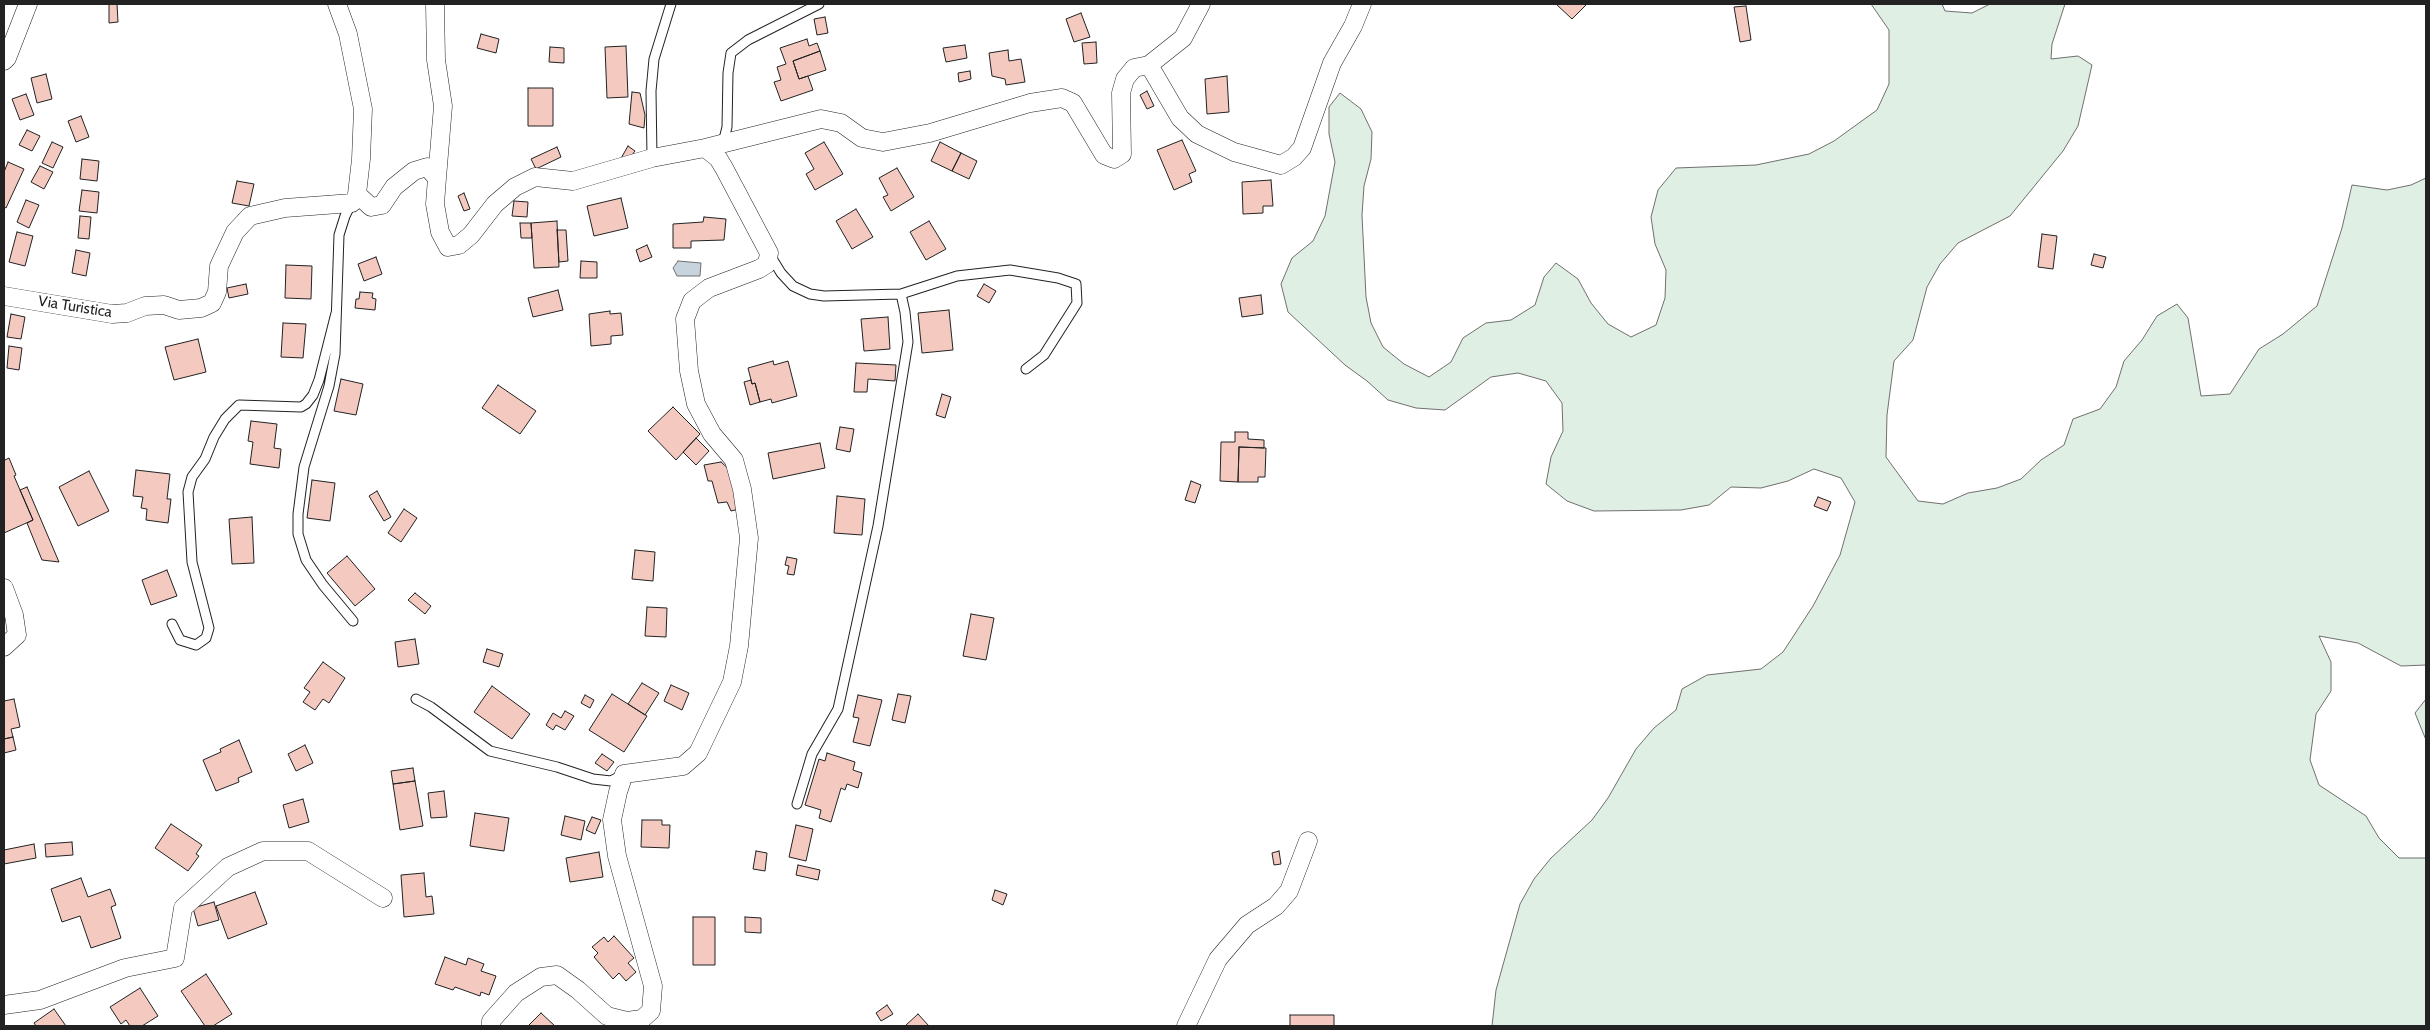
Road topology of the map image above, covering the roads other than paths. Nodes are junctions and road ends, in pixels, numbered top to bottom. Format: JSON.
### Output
{"nodes":[{"id":1,"x":28,"y":4,"type":"edge"},
{"id":2,"x":337,"y":4,"type":"edge"},
{"id":3,"x":435,"y":4,"type":"edge"},
{"id":4,"x":671,"y":4,"type":"edge"},
{"id":5,"x":819,"y":4,"type":"edge"},
{"id":6,"x":1201,"y":4,"type":"edge"},
{"id":7,"x":1362,"y":4,"type":"edge"},
{"id":8,"x":4,"y":61,"type":"edge"},
{"id":9,"x":1149,"y":65,"type":"junction"},
{"id":10,"x":723,"y":143,"type":"junction"},
{"id":11,"x":705,"y":148,"type":"junction"},
{"id":12,"x":652,"y":158,"type":"junction"},
{"id":13,"x":437,"y":178,"type":"junction"},
{"id":14,"x":354,"y":199,"type":"junction"},
{"id":15,"x":769,"y":253,"type":"junction"},
{"id":16,"x":901,"y":294,"type":"junction"},
{"id":17,"x":4,"y":296,"type":"edge"},
{"id":18,"x":336,"y":313,"type":"junction"},
{"id":19,"x":1026,"y":369,"type":"dead end"},
{"id":20,"x":4,"y":588,"type":"edge"},
{"id":21,"x":353,"y":621,"type":"dead end"},
{"id":22,"x":172,"y":624,"type":"dead end"},
{"id":23,"x":4,"y":647,"type":"edge"},
{"id":24,"x":416,"y":699,"type":"dead end"},
{"id":25,"x":624,"y":774,"type":"junction"},
{"id":26,"x":797,"y":804,"type":"dead end"},
{"id":27,"x":1308,"y":841,"type":"dead end"},
{"id":28,"x":383,"y":898,"type":"dead end"},
{"id":29,"x":4,"y":1005,"type":"edge"},
{"id":30,"x":490,"y":1026,"type":"edge"},
{"id":31,"x":1186,"y":1026,"type":"edge"}],
"edges":[{"from":1,"to":8,"type":"street"},
{"from":2,"to":14,"type":"street"},
{"from":3,"to":13,"type":"street"},
{"from":4,"to":12,"type":"lane"},
{"from":5,"to":10,"type":"lane"},
{"from":6,"to":9,"type":"street"},
{"from":7,"to":9,"type":"street"},
{"from":9,"to":10,"type":"street"},
{"from":10,"to":11,"type":"street"},
{"from":11,"to":12,"type":"street"},
{"from":11,"to":15,"type":"street"},
{"from":12,"to":13,"type":"street"},
{"from":13,"to":14,"type":"street"},
{"from":14,"to":17,"type":"street","name":"Via Turistica"},
{"from":14,"to":18,"type":"lane"},
{"from":15,"to":16,"type":"lane"},
{"from":15,"to":25,"type":"street"},
{"from":16,"to":19,"type":"lane"},
{"from":16,"to":26,"type":"lane"},
{"from":18,"to":21,"type":"lane"},
{"from":18,"to":22,"type":"lane"},
{"from":20,"to":23,"type":"street"},
{"from":24,"to":25,"type":"lane"},
{"from":25,"to":30,"type":"street"},
{"from":27,"to":31,"type":"street"},
{"from":28,"to":29,"type":"street"}]}
